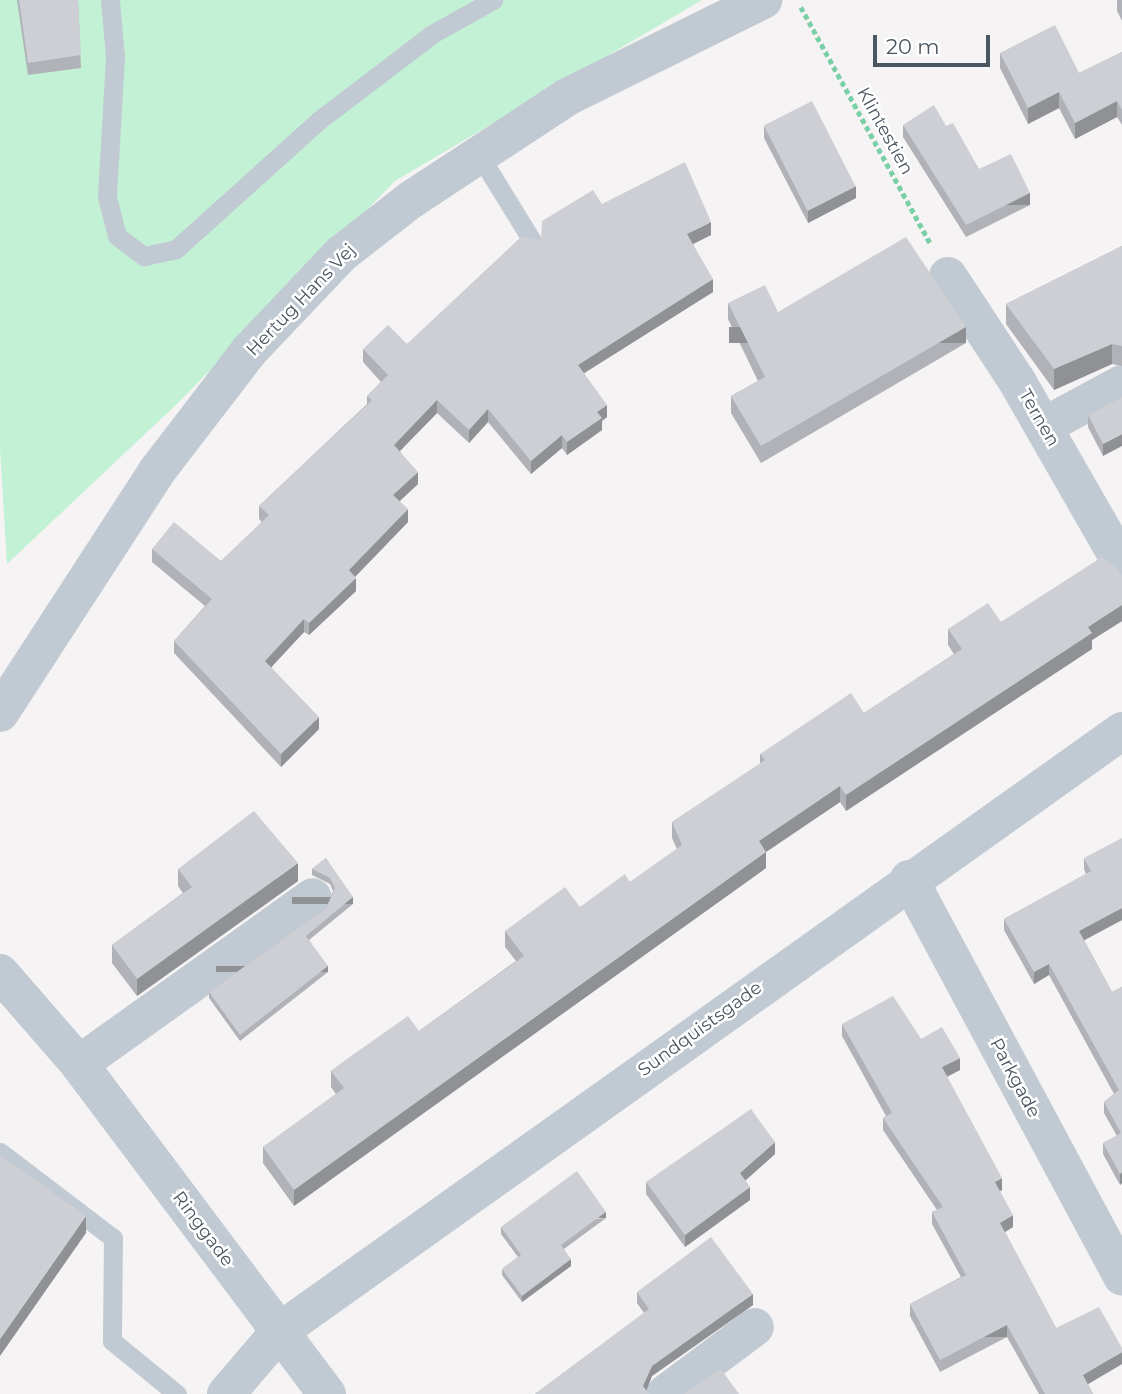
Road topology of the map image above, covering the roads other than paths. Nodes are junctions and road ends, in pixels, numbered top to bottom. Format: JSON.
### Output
{"nodes":[{"id":1,"x":110,"y":0,"type":"edge"},
{"id":2,"x":493,"y":0,"type":"edge"},
{"id":3,"x":763,"y":0,"type":"edge"},
{"id":4,"x":478,"y":153,"type":"junction"},
{"id":5,"x":534,"y":244,"type":"edge"},
{"id":6,"x":948,"y":276,"type":"road end"},
{"id":7,"x":1122,"y":384,"type":"edge"},
{"id":8,"x":1044,"y":426,"type":"junction"},
{"id":9,"x":1122,"y":564,"type":"edge"},
{"id":10,"x":0,"y":713,"type":"edge"},
{"id":11,"x":1122,"y":731,"type":"edge"},
{"id":12,"x":909,"y":879,"type":"junction"},
{"id":13,"x":313,"y":897,"type":"dead end"},
{"id":14,"x":3,"y":981,"type":"edge"},
{"id":15,"x":79,"y":1064,"type":"junction"},
{"id":16,"x":0,"y":1152,"type":"edge"},
{"id":17,"x":1122,"y":1276,"type":"edge"},
{"id":18,"x":755,"y":1327,"type":"dead end"},
{"id":19,"x":280,"y":1331,"type":"junction"},
{"id":20,"x":177,"y":1394,"type":"edge"},
{"id":21,"x":226,"y":1394,"type":"edge"},
{"id":22,"x":327,"y":1394,"type":"edge"},
{"id":23,"x":665,"y":1394,"type":"edge"}],
"edges":[{"from":1,"to":2,"type":"lane"},
{"from":3,"to":4,"type":"street","name":"Hertug Hans Vej"},
{"from":4,"to":5,"type":"lane"},
{"from":4,"to":10,"type":"street","name":"Hertug Hans Vej"},
{"from":6,"to":8,"type":"street","name":"Ternen"},
{"from":7,"to":8,"type":"street"},
{"from":8,"to":9,"type":"street","name":"Ternen"},
{"from":11,"to":12,"type":"street","name":"Sundquistsgade"},
{"from":12,"to":17,"type":"street","name":"Parkgade"},
{"from":12,"to":19,"type":"street","name":"Sundquistsgade"},
{"from":13,"to":15,"type":"street"},
{"from":14,"to":15,"type":"street","name":"Ringgade"},
{"from":15,"to":19,"type":"street","name":"Ringgade"},
{"from":16,"to":20,"type":"lane"},
{"from":18,"to":23,"type":"street"},
{"from":19,"to":21,"type":"street","name":"Sundquistsgade"},
{"from":19,"to":22,"type":"street","name":"Ringgade"}]}
